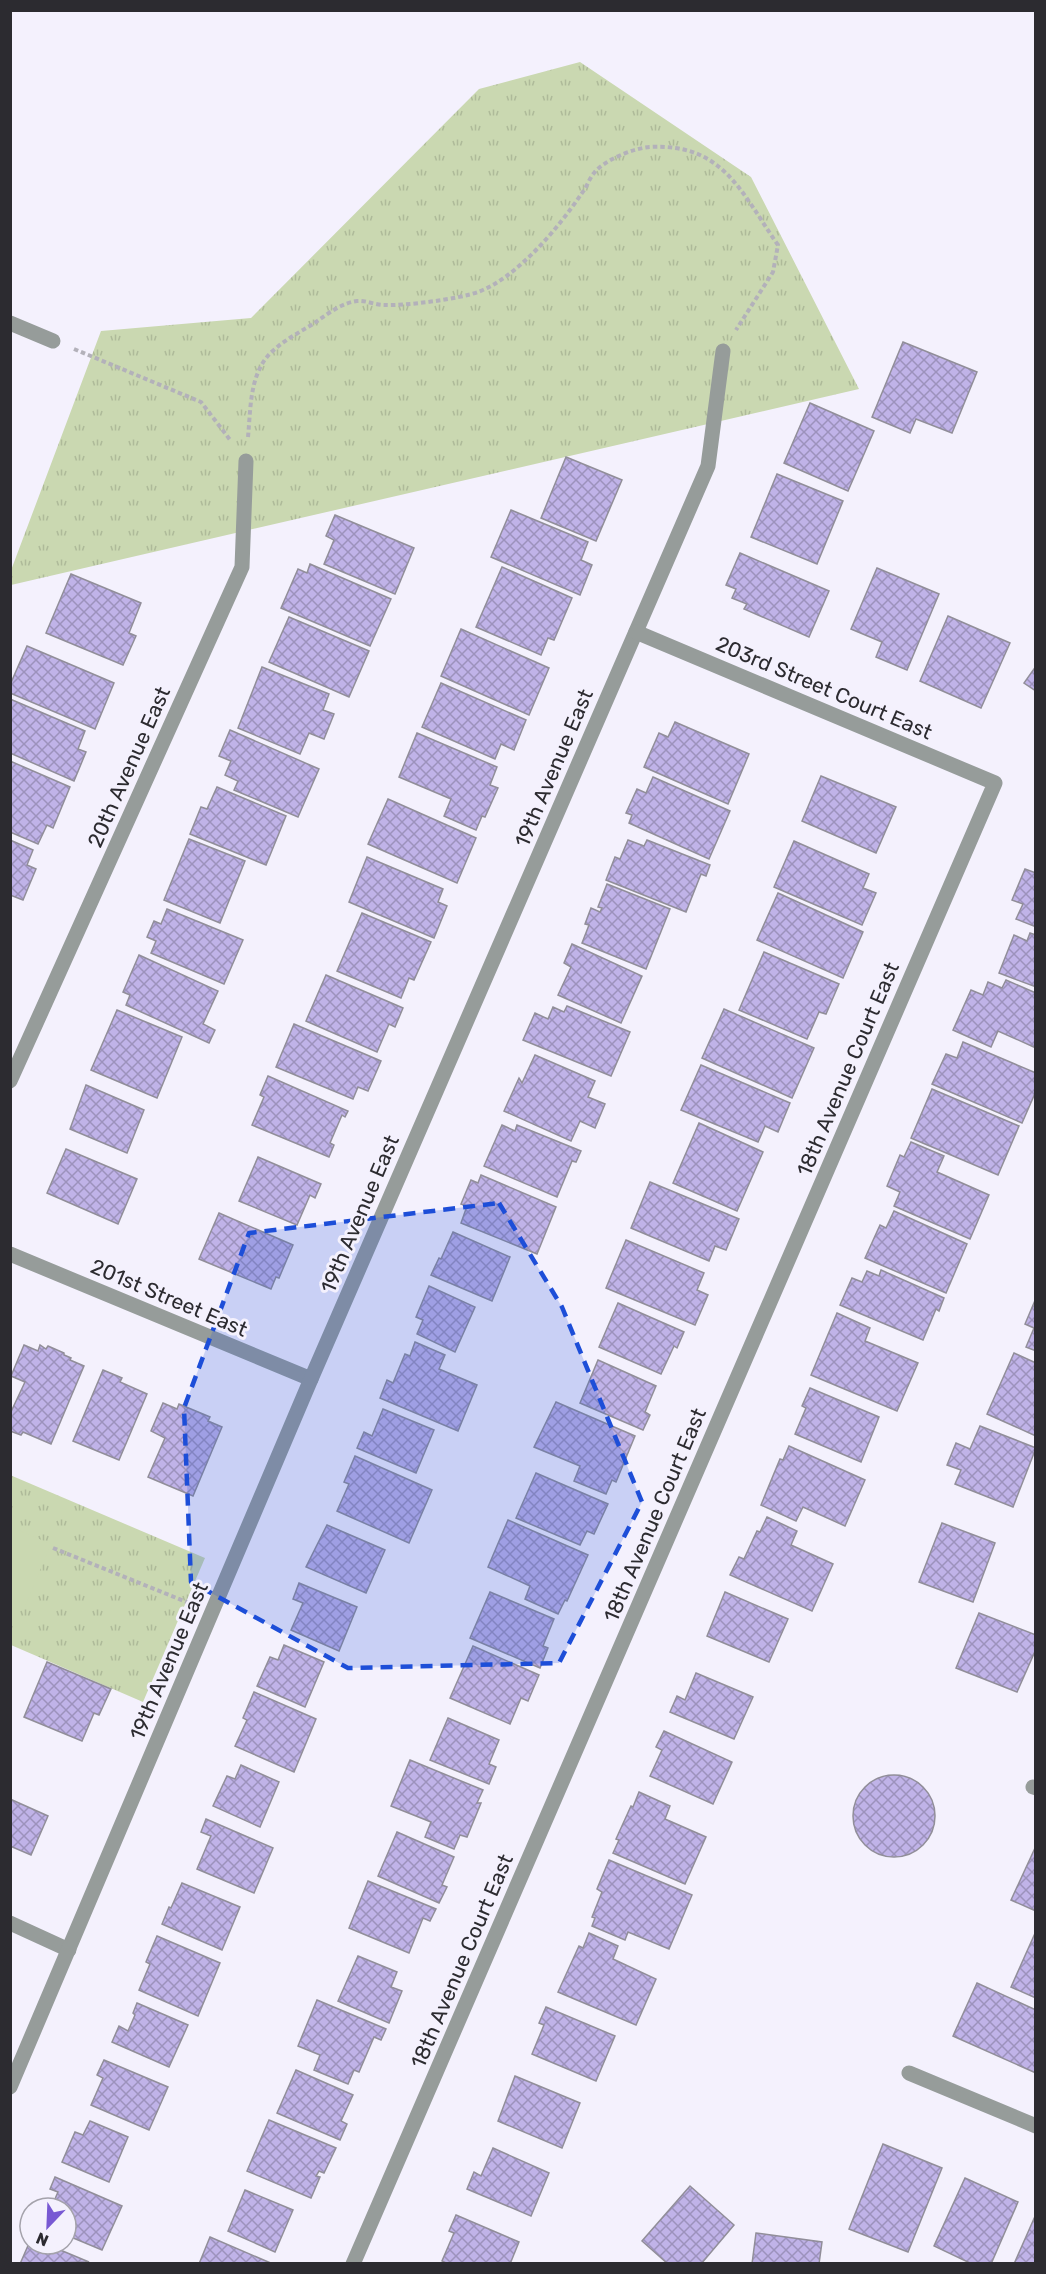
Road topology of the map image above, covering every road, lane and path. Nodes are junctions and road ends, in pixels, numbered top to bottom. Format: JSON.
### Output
{"nodes":[{"id":1,"x":10,"y":323,"type":"edge"},
{"id":2,"x":53,"y":341,"type":"joint"},
{"id":3,"x":723,"y":351,"type":"joint"},
{"id":4,"x":246,"y":461,"type":"junction"},
{"id":5,"x":636,"y":632,"type":"junction"},
{"id":6,"x":995,"y":783,"type":"joint"},
{"id":7,"x":10,"y":1082,"type":"edge"},
{"id":8,"x":10,"y":1254,"type":"edge"},
{"id":9,"x":311,"y":1379,"type":"junction"},
{"id":10,"x":53,"y":1548,"type":"dead end"},
{"id":11,"x":212,"y":1613,"type":"junction"},
{"id":12,"x":10,"y":1923,"type":"edge"},
{"id":13,"x":69,"y":1950,"type":"junction"},
{"id":14,"x":909,"y":2073,"type":"dead end"},
{"id":15,"x":10,"y":2087,"type":"edge"},
{"id":16,"x":1035,"y":2126,"type":"edge"},
{"id":17,"x":353,"y":2264,"type":"edge"}],
"edges":[{"from":1,"to":2,"type":"street"},
{"from":2,"to":4,"type":"path"},
{"from":3,"to":4,"type":"path"},
{"from":3,"to":5,"type":"street","name":"19th Avenue East"},
{"from":4,"to":7,"type":"street","name":"20th Avenue East"},
{"from":5,"to":6,"type":"street","name":"203rd Street Court East"},
{"from":5,"to":9,"type":"street","name":"19th Avenue East"},
{"from":6,"to":17,"type":"street","name":"18th Avenue Court East"},
{"from":8,"to":9,"type":"street","name":"201st Street East"},
{"from":9,"to":11,"type":"street","name":"19th Avenue East"},
{"from":10,"to":11,"type":"path"},
{"from":11,"to":13,"type":"street","name":"19th Avenue East"},
{"from":12,"to":13,"type":"street"},
{"from":13,"to":15,"type":"street","name":"19th Avenue East"},
{"from":14,"to":16,"type":"street"}]}
